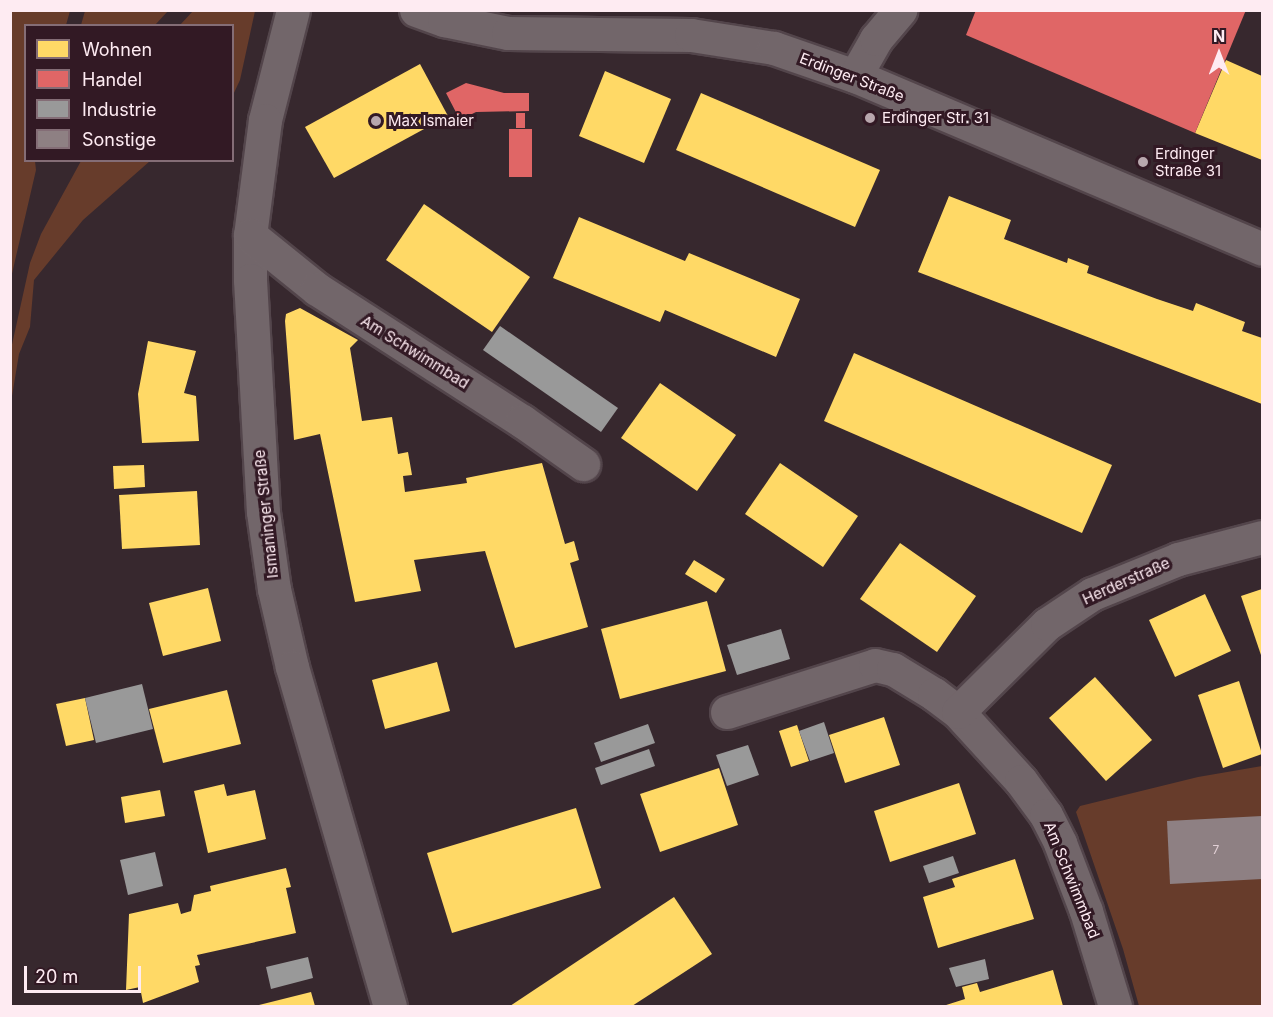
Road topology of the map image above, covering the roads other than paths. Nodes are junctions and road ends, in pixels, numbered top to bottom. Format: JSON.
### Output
{"nodes":[{"id":1,"x":294,"y":10,"type":"edge"},
{"id":2,"x":416,"y":10,"type":"edge"},
{"id":3,"x":900,"y":10,"type":"edge"},
{"id":4,"x":855,"y":76,"type":"junction"},
{"id":5,"x":250,"y":235,"type":"junction"},
{"id":6,"x":1263,"y":249,"type":"edge"},
{"id":7,"x":583,"y":464,"type":"dead end"},
{"id":8,"x":1263,"y":537,"type":"edge"},
{"id":9,"x":727,"y":712,"type":"dead end"},
{"id":10,"x":958,"y":712,"type":"junction"},
{"id":11,"x":390,"y":1006,"type":"edge"},
{"id":12,"x":1115,"y":1006,"type":"edge"}],
"edges":[{"from":1,"to":5,"type":"street","name":"Ismaninger Straße"},
{"from":2,"to":4,"type":"street","name":"Erdinger Straße"},
{"from":3,"to":4,"type":"street"},
{"from":4,"to":6,"type":"street","name":"Erdinger Straße"},
{"from":5,"to":7,"type":"street","name":"Am Schwimmbad"},
{"from":5,"to":11,"type":"street","name":"Ismaninger Straße"},
{"from":8,"to":10,"type":"street","name":"Herderstraße"},
{"from":9,"to":10,"type":"street","name":"Am Schwimmbad"},
{"from":10,"to":12,"type":"street","name":"Am Schwimmbad"}]}
